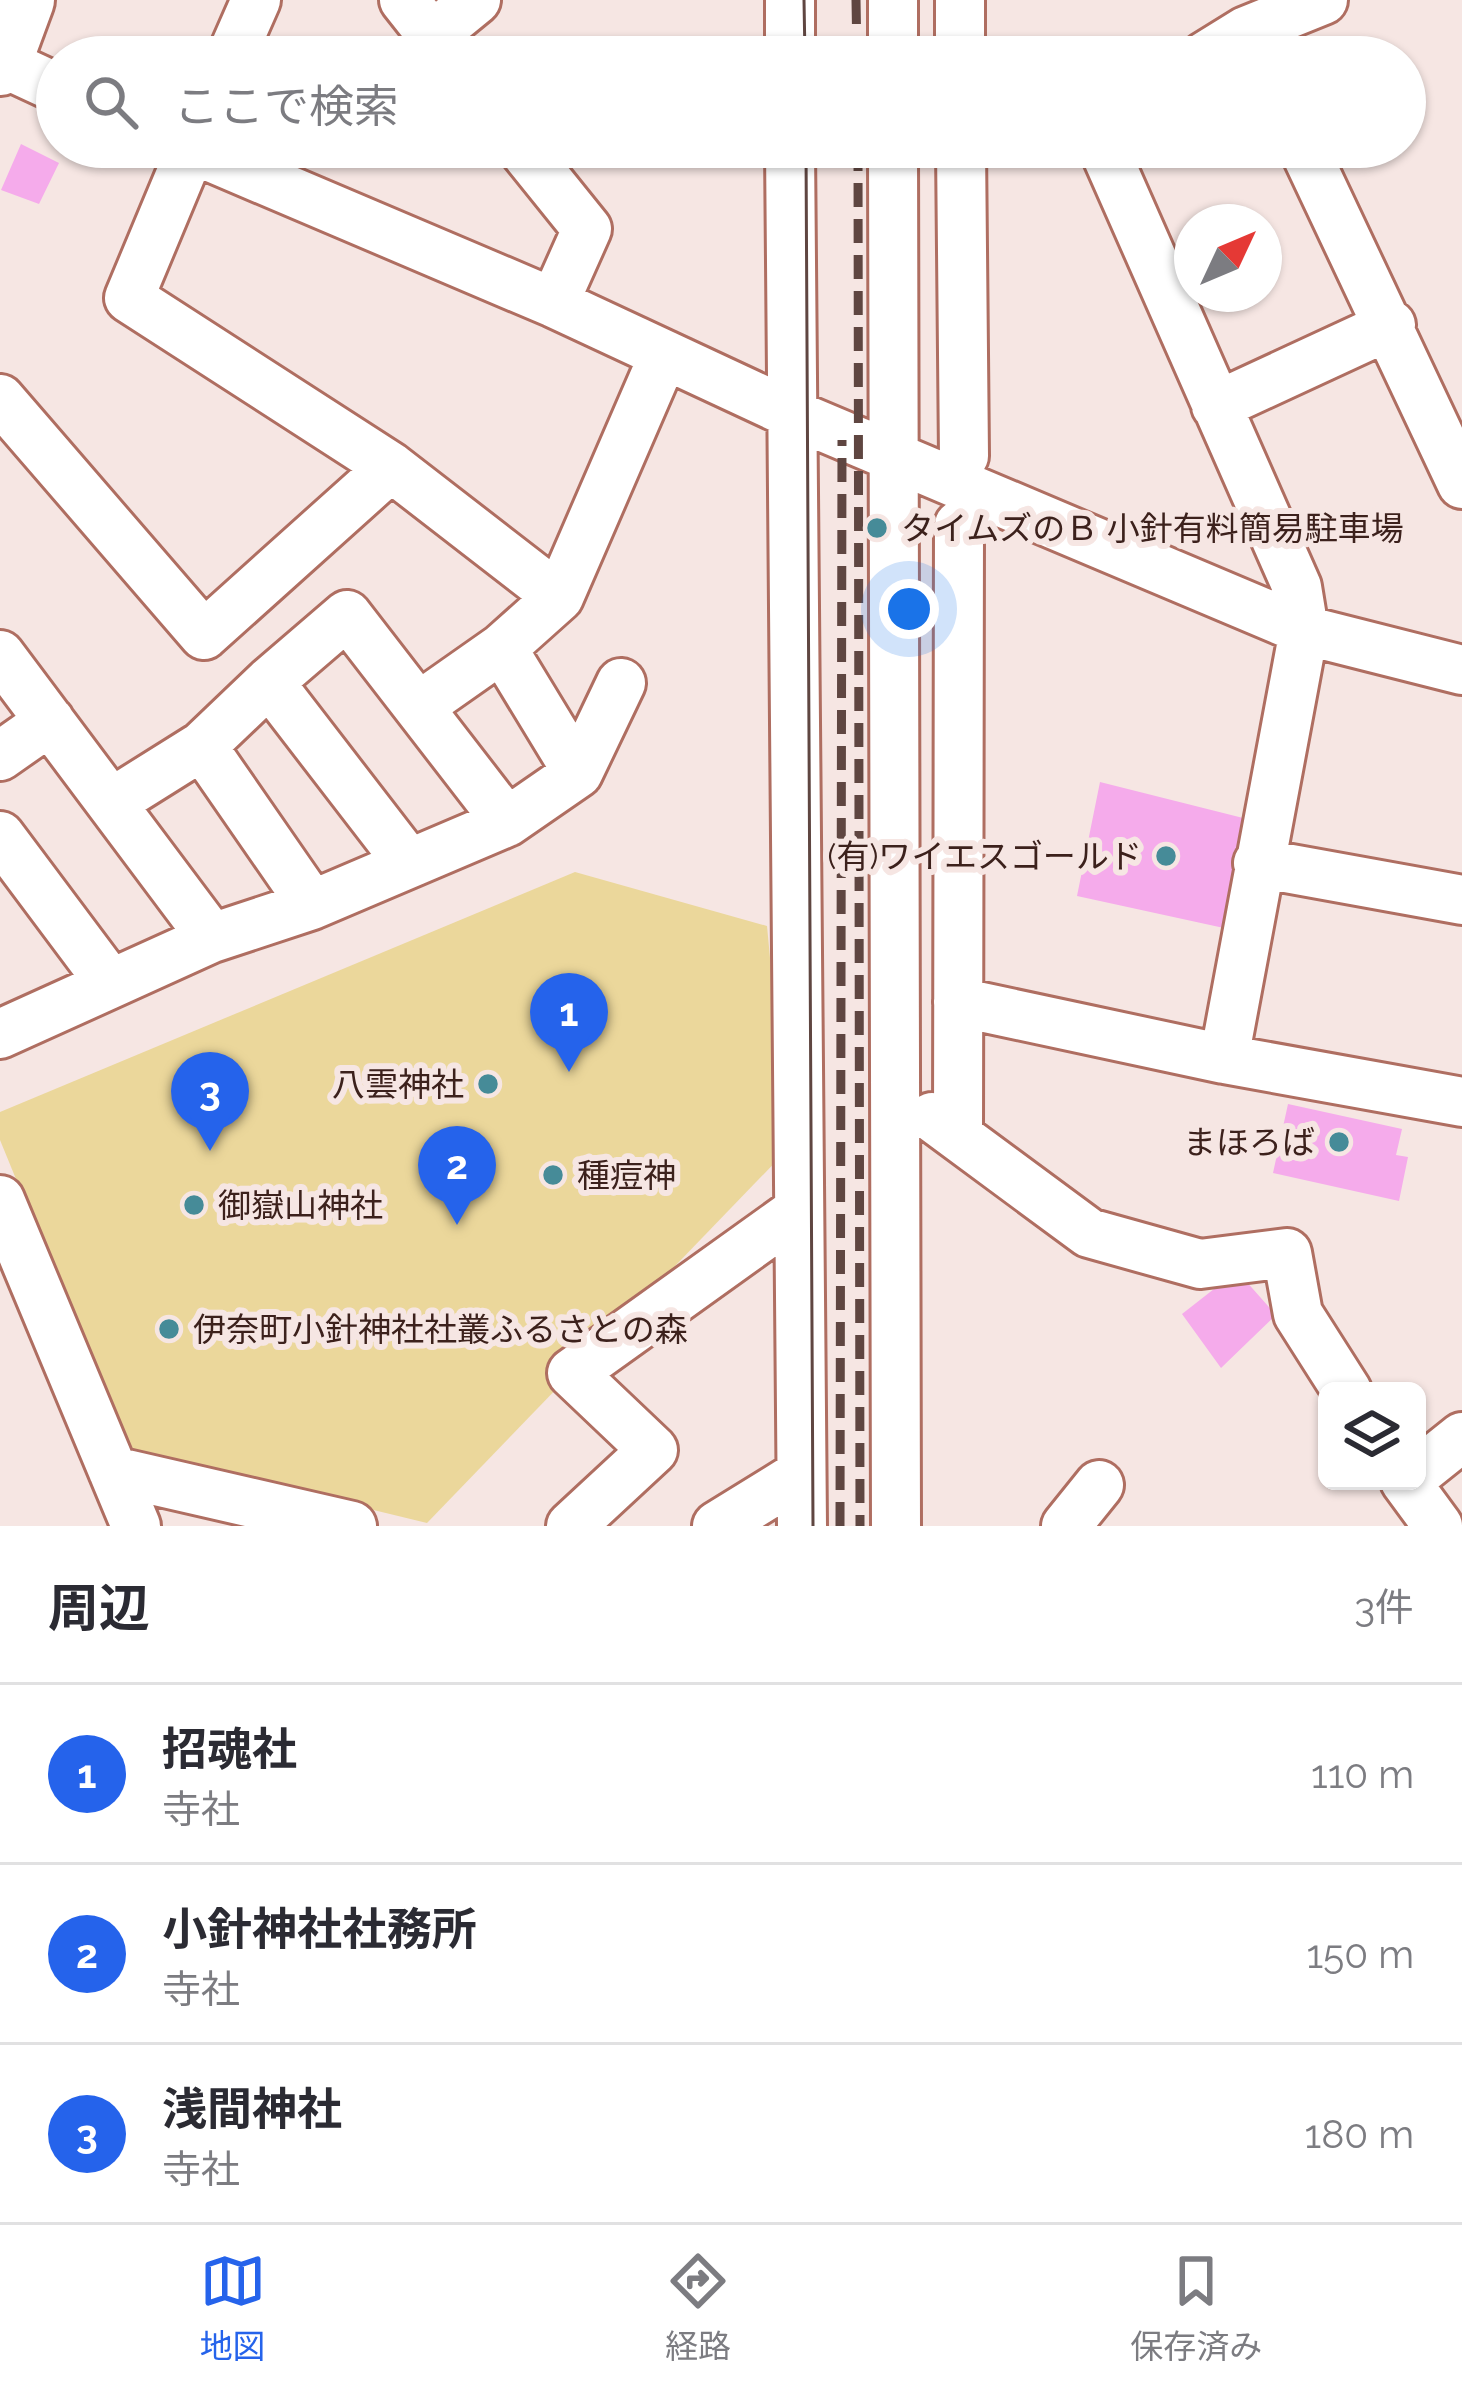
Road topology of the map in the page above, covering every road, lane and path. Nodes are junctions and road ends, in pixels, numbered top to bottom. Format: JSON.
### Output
{"nodes":[{"id":1,"x":256,"y":0,"type":"edge"},
{"id":2,"x":476,"y":0,"type":"edge"},
{"id":3,"x":790,"y":0,"type":"edge"},
{"id":4,"x":893,"y":0,"type":"edge"},
{"id":5,"x":960,"y":0,"type":"edge"},
{"id":6,"x":1323,"y":0,"type":"edge"},
{"id":7,"x":1245,"y":29,"type":"edge"},
{"id":8,"x":428,"y":31,"type":"edge"},
{"id":9,"x":240,"y":36,"type":"edge"},
{"id":10,"x":790,"y":36,"type":"edge"},
{"id":11,"x":893,"y":36,"type":"edge"},
{"id":12,"x":960,"y":36,"type":"edge"},
{"id":13,"x":7,"y":42,"type":"edge"},
{"id":14,"x":36,"y":69,"type":"edge"},
{"id":15,"x":182,"y":168,"type":"edge"},
{"id":16,"x":237,"y":168,"type":"edge"},
{"id":17,"x":538,"y":168,"type":"edge"},
{"id":18,"x":790,"y":168,"type":"edge"},
{"id":19,"x":893,"y":168,"type":"edge"},
{"id":20,"x":961,"y":168,"type":"edge"},
{"id":21,"x":1112,"y":168,"type":"edge"},
{"id":22,"x":1314,"y":168,"type":"edge"},
{"id":23,"x":893,"y":296,"type":"junction"},
{"id":24,"x":962,"y":300,"type":"junction"},
{"id":25,"x":554,"y":303,"type":"junction"},
{"id":26,"x":1390,"y":325,"type":"junction"},
{"id":27,"x":663,"y":357,"type":"junction"},
{"id":28,"x":1444,"y":397,"type":"edge"},
{"id":29,"x":0,"y":399,"type":"edge"},
{"id":30,"x":1216,"y":406,"type":"junction"},
{"id":31,"x":790,"y":413,"type":"junction"},
{"id":32,"x":892,"y":454,"type":"junction"},
{"id":33,"x":964,"y":457,"type":"dead end"},
{"id":34,"x":391,"y":467,"type":"junction"},
{"id":35,"x":1462,"y":484,"type":"edge"},
{"id":36,"x":959,"y":525,"type":"dead end"},
{"id":37,"x":560,"y":597,"type":"junction"},
{"id":38,"x":1304,"y":630,"type":"junction"},
{"id":39,"x":893,"y":643,"type":"junction"},
{"id":40,"x":502,"y":648,"type":"junction"},
{"id":41,"x":959,"y":650,"type":"junction"},
{"id":42,"x":0,"y":655,"type":"edge"},
{"id":43,"x":1462,"y":670,"type":"edge"},
{"id":44,"x":269,"y":682,"type":"junction"},
{"id":45,"x":621,"y":683,"type":"dead end"},
{"id":46,"x":418,"y":707,"type":"junction"},
{"id":47,"x":50,"y":721,"type":"junction"},
{"id":48,"x":202,"y":746,"type":"junction"},
{"id":49,"x":0,"y":756,"type":"edge"},
{"id":50,"x":578,"y":773,"type":"junction"},
{"id":51,"x":111,"y":803,"type":"junction"},
{"id":52,"x":507,"y":822,"type":"junction"},
{"id":53,"x":0,"y":836,"type":"edge"},
{"id":54,"x":407,"y":861,"type":"junction"},
{"id":55,"x":1258,"y":863,"type":"junction"},
{"id":56,"x":1462,"y":900,"type":"edge"},
{"id":57,"x":312,"y":905,"type":"junction"},
{"id":58,"x":212,"y":938,"type":"junction"},
{"id":59,"x":110,"y":982,"type":"junction"},
{"id":60,"x":958,"y":1002,"type":"junction"},
{"id":61,"x":6,"y":1019,"type":"edge"},
{"id":62,"x":1224,"y":1059,"type":"junction"},
{"id":63,"x":894,"y":1090,"type":"junction"},
{"id":64,"x":1462,"y":1102,"type":"edge"},
{"id":65,"x":958,"y":1136,"type":"junction"},
{"id":66,"x":0,"y":1200,"type":"edge"},
{"id":67,"x":798,"y":1211,"type":"junction"},
{"id":68,"x":1341,"y":1382,"type":"edge"},
{"id":69,"x":1462,"y":1437,"type":"edge"},
{"id":70,"x":1426,"y":1466,"type":"edge"},
{"id":71,"x":113,"y":1471,"type":"junction"},
{"id":72,"x":801,"y":1474,"type":"junction"},
{"id":73,"x":1100,"y":1485,"type":"dead end"},
{"id":74,"x":1415,"y":1490,"type":"edge"},
{"id":75,"x":136,"y":1526,"type":"edge"},
{"id":76,"x":352,"y":1526,"type":"edge"},
{"id":77,"x":571,"y":1526,"type":"edge"},
{"id":78,"x":717,"y":1526,"type":"edge"},
{"id":79,"x":802,"y":1526,"type":"edge"},
{"id":80,"x":896,"y":1526,"type":"edge"},
{"id":81,"x":1066,"y":1526,"type":"edge"},
{"id":82,"x":1438,"y":1526,"type":"edge"}],
"edges":[{"from":1,"to":9,"type":"street"},
{"from":2,"to":8,"type":"street"},
{"from":3,"to":10,"type":"street"},
{"from":4,"to":11,"type":"street"},
{"from":5,"to":12,"type":"street"},
{"from":6,"to":7,"type":"street"},
{"from":13,"to":14,"type":"street"},
{"from":15,"to":34,"type":"street"},
{"from":16,"to":25,"type":"street"},
{"from":17,"to":25,"type":"street"},
{"from":18,"to":31,"type":"street"},
{"from":19,"to":23,"type":"street"},
{"from":20,"to":24,"type":"street"},
{"from":21,"to":30,"type":"street"},
{"from":22,"to":26,"type":"street"},
{"from":23,"to":24,"type":"street"},
{"from":23,"to":32,"type":"street"},
{"from":24,"to":33,"type":"street"},
{"from":25,"to":27,"type":"street"},
{"from":26,"to":28,"type":"street"},
{"from":26,"to":30,"type":"street"},
{"from":27,"to":31,"type":"street"},
{"from":27,"to":37,"type":"street"},
{"from":28,"to":35,"type":"street"},
{"from":29,"to":34,"type":"street"},
{"from":30,"to":38,"type":"street"},
{"from":31,"to":32,"type":"street"},
{"from":31,"to":67,"type":"street"},
{"from":32,"to":38,"type":"street"},
{"from":32,"to":39,"type":"street"},
{"from":34,"to":37,"type":"street"},
{"from":36,"to":41,"type":"street"},
{"from":37,"to":40,"type":"street"},
{"from":38,"to":43,"type":"street"},
{"from":38,"to":55,"type":"street"},
{"from":39,"to":41,"type":"street"},
{"from":39,"to":63,"type":"street"},
{"from":40,"to":46,"type":"street"},
{"from":40,"to":50,"type":"street"},
{"from":41,"to":60,"type":"street"},
{"from":42,"to":47,"type":"street"},
{"from":44,"to":46,"type":"street"},
{"from":44,"to":48,"type":"street"},
{"from":44,"to":54,"type":"street"},
{"from":45,"to":50,"type":"street"},
{"from":46,"to":52,"type":"street"},
{"from":47,"to":49,"type":"street"},
{"from":47,"to":51,"type":"street"},
{"from":48,"to":51,"type":"street"},
{"from":48,"to":57,"type":"street"},
{"from":50,"to":52,"type":"street"},
{"from":51,"to":58,"type":"street"},
{"from":52,"to":54,"type":"street"},
{"from":53,"to":59,"type":"street"},
{"from":54,"to":57,"type":"street"},
{"from":55,"to":56,"type":"street"},
{"from":55,"to":62,"type":"street"},
{"from":57,"to":58,"type":"street"},
{"from":58,"to":59,"type":"street"},
{"from":59,"to":61,"type":"street"},
{"from":60,"to":62,"type":"street"},
{"from":60,"to":65,"type":"street"},
{"from":62,"to":64,"type":"street"},
{"from":63,"to":65,"type":"street"},
{"from":63,"to":80,"type":"street"},
{"from":65,"to":68,"type":"street"},
{"from":66,"to":71,"type":"street"},
{"from":67,"to":72,"type":"street"},
{"from":67,"to":77,"type":"street"},
{"from":69,"to":70,"type":"street"},
{"from":71,"to":75,"type":"street"},
{"from":71,"to":76,"type":"street"},
{"from":72,"to":78,"type":"street"},
{"from":72,"to":79,"type":"street"},
{"from":73,"to":81,"type":"street"},
{"from":74,"to":82,"type":"street"}]}
